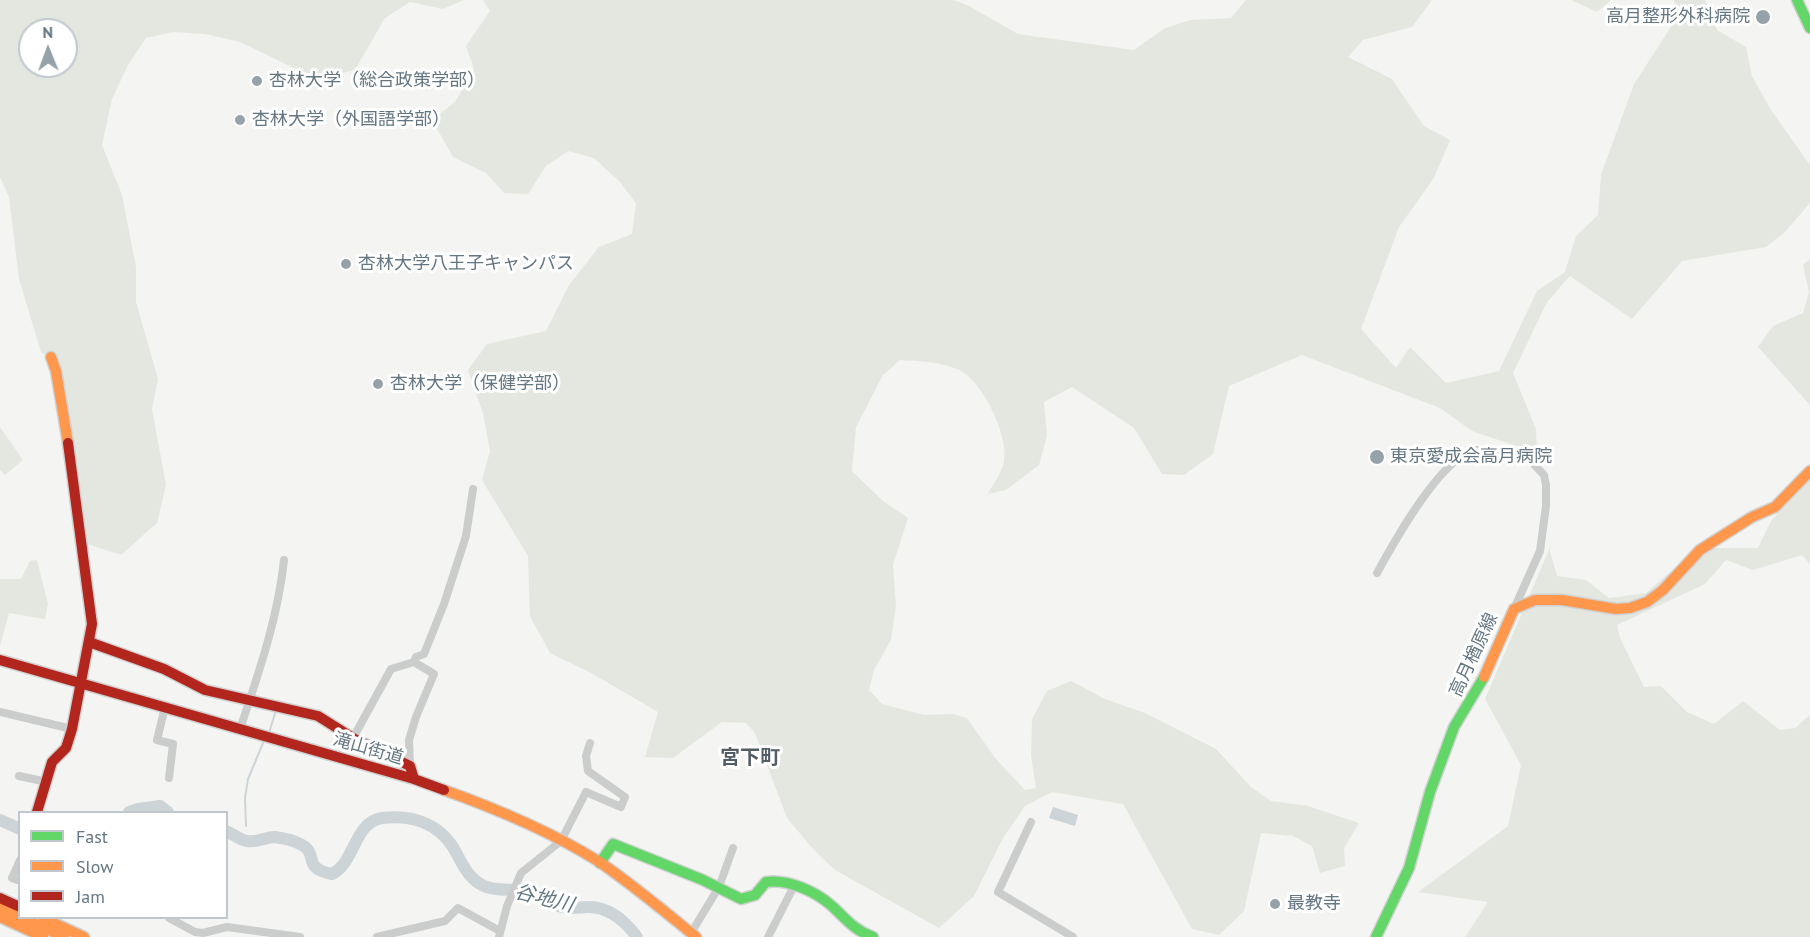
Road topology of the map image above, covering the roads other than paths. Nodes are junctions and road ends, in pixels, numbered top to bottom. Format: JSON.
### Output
{"nodes":[{"id":1,"x":1797,"y":0,"type":"edge"},
{"id":2,"x":1810,"y":28,"type":"edge"},
{"id":3,"x":51,"y":357,"type":"dead end"},
{"id":4,"x":1810,"y":471,"type":"edge"},
{"id":5,"x":473,"y":489,"type":"dead end"},
{"id":6,"x":284,"y":561,"type":"dead end"},
{"id":7,"x":1377,"y":573,"type":"dead end"},
{"id":8,"x":1514,"y":609,"type":"junction"},
{"id":9,"x":89,"y":642,"type":"junction"},
{"id":10,"x":0,"y":660,"type":"edge"},
{"id":11,"x":414,"y":662,"type":"junction"},
{"id":12,"x":81,"y":683,"type":"junction"},
{"id":13,"x":249,"y":701,"type":"junction"},
{"id":14,"x":165,"y":707,"type":"junction"},
{"id":15,"x":0,"y":712,"type":"edge"},
{"id":16,"x":72,"y":729,"type":"junction"},
{"id":17,"x":240,"y":729,"type":"junction"},
{"id":18,"x":353,"y":738,"type":"junction"},
{"id":19,"x":590,"y":743,"type":"dead end"},
{"id":20,"x":410,"y":766,"type":"junction"},
{"id":21,"x":19,"y":776,"type":"dead end"},
{"id":22,"x":169,"y":778,"type":"dead end"},
{"id":23,"x":414,"y":779,"type":"junction"},
{"id":24,"x":47,"y":782,"type":"junction"},
{"id":25,"x":38,"y":811,"type":"edge"},
{"id":26,"x":1031,"y":822,"type":"dead end"},
{"id":27,"x":561,"y":841,"type":"junction"},
{"id":28,"x":733,"y":848,"type":"dead end"},
{"id":29,"x":600,"y":863,"type":"junction"},
{"id":30,"x":18,"y":864,"type":"edge"},
{"id":31,"x":18,"y":880,"type":"edge"},
{"id":32,"x":794,"y":886,"type":"junction"},
{"id":33,"x":719,"y":887,"type":"junction"},
{"id":34,"x":0,"y":898,"type":"edge"},
{"id":35,"x":18,"y":906,"type":"edge"},
{"id":36,"x":0,"y":907,"type":"edge"},
{"id":37,"x":18,"y":916,"type":"edge"},
{"id":38,"x":0,"y":917,"type":"edge"},
{"id":39,"x":25,"y":919,"type":"edge"},
{"id":40,"x":45,"y":919,"type":"edge"},
{"id":41,"x":171,"y":919,"type":"edge"},
{"id":42,"x":500,"y":934,"type":"edge"},
{"id":43,"x":693,"y":935,"type":"edge"},
{"id":44,"x":43,"y":937,"type":"edge"},
{"id":45,"x":64,"y":937,"type":"edge"},
{"id":46,"x":84,"y":937,"type":"edge"},
{"id":47,"x":300,"y":937,"type":"edge"},
{"id":48,"x":377,"y":937,"type":"edge"},
{"id":49,"x":768,"y":937,"type":"edge"},
{"id":50,"x":873,"y":937,"type":"edge"},
{"id":51,"x":1073,"y":937,"type":"edge"},
{"id":52,"x":1376,"y":937,"type":"edge"}],
"edges":[{"from":1,"to":2,"type":"main road"},
{"from":3,"to":9,"type":"main road"},
{"from":4,"to":8,"type":"main road","name":"高月楢原線"},
{"from":5,"to":11,"type":"street"},
{"from":6,"to":13,"type":"street"},
{"from":7,"to":8,"type":"street"},
{"from":8,"to":52,"type":"main road","name":"高月楢原線"},
{"from":9,"to":12,"type":"main road"},
{"from":9,"to":13,"type":"main road"},
{"from":10,"to":12,"type":"main road","name":"滝山街道"},
{"from":11,"to":18,"type":"street"},
{"from":11,"to":20,"type":"street"},
{"from":12,"to":14,"type":"main road","name":"滝山街道"},
{"from":12,"to":16,"type":"main road"},
{"from":13,"to":17,"type":"street"},
{"from":13,"to":18,"type":"main road"},
{"from":14,"to":17,"type":"main road","name":"滝山街道"},
{"from":14,"to":22,"type":"street"},
{"from":15,"to":16,"type":"street"},
{"from":16,"to":24,"type":"main road"},
{"from":17,"to":23,"type":"main road","name":"滝山街道"},
{"from":18,"to":20,"type":"main road"},
{"from":19,"to":27,"type":"street"},
{"from":20,"to":23,"type":"main road"},
{"from":21,"to":24,"type":"street"},
{"from":23,"to":27,"type":"main road","name":"滝山街道"},
{"from":24,"to":25,"type":"main road"},
{"from":26,"to":51,"type":"street"},
{"from":27,"to":29,"type":"main road","name":"滝山街道"},
{"from":27,"to":42,"type":"street"},
{"from":28,"to":33,"type":"street"},
{"from":29,"to":33,"type":"main road"},
{"from":29,"to":43,"type":"main road","name":"滝山街道"},
{"from":30,"to":31,"type":"street"},
{"from":32,"to":33,"type":"main road"},
{"from":32,"to":49,"type":"street"},
{"from":32,"to":50,"type":"main road"},
{"from":33,"to":43,"type":"street"},
{"from":34,"to":35,"type":"main road"},
{"from":36,"to":37,"type":"main road"},
{"from":38,"to":44,"type":"main road"},
{"from":39,"to":45,"type":"main road"},
{"from":40,"to":46,"type":"main road"},
{"from":41,"to":47,"type":"street"},
{"from":42,"to":48,"type":"street"}]}
